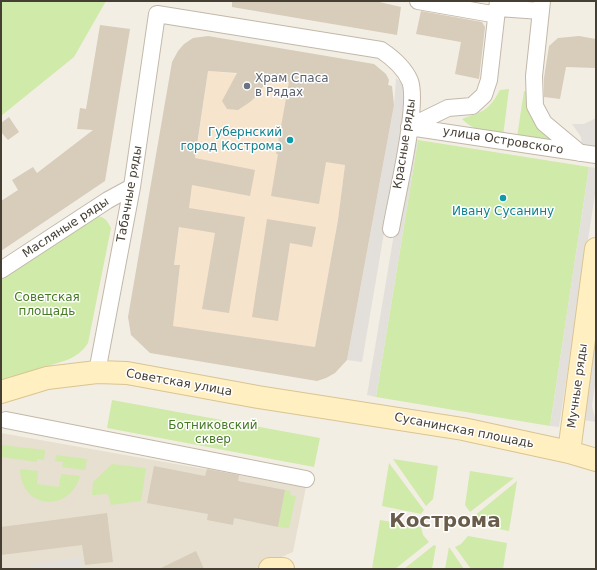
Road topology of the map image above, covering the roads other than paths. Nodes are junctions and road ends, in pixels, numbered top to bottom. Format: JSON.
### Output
{"nodes":[{"id":1,"x":418,"y":1,"type":"edge"},
{"id":2,"x":541,"y":6,"type":"edge"},
{"id":3,"x":497,"y":9,"type":"edge"},
{"id":4,"x":157,"y":14,"type":"joint"},
{"id":5,"x":409,"y":127,"type":"junction"},
{"id":6,"x":580,"y":153,"type":"junction"},
{"id":7,"x":596,"y":155,"type":"edge"},
{"id":8,"x":132,"y":187,"type":"junction"},
{"id":9,"x":391,"y":229,"type":"dead end"},
{"id":10,"x":596,"y":248,"type":"edge"},
{"id":11,"x":1,"y":270,"type":"edge"},
{"id":12,"x":97,"y":372,"type":"junction"},
{"id":13,"x":1,"y":392,"type":"edge"},
{"id":14,"x":358,"y":412,"type":"joint"},
{"id":15,"x":6,"y":420,"type":"dead end"},
{"id":16,"x":569,"y":452,"type":"junction"},
{"id":17,"x":596,"y":460,"type":"edge"},
{"id":18,"x":306,"y":479,"type":"dead end"}],
"edges":[{"from":1,"to":3,"type":"street"},
{"from":2,"to":3,"type":"street"},
{"from":2,"to":6,"type":"street"},
{"from":3,"to":5,"type":"street"},
{"from":4,"to":5,"type":"street","name":"Красные ряды"},
{"from":4,"to":8,"type":"street","name":"Табачные ряды"},
{"from":5,"to":6,"type":"street","name":"улица Островского"},
{"from":5,"to":9,"type":"street","name":"Красные ряды"},
{"from":6,"to":7,"type":"street","name":"улица Островского"},
{"from":8,"to":11,"type":"street","name":"Масляные ряды"},
{"from":8,"to":12,"type":"street","name":"Табачные ряды"},
{"from":10,"to":16,"type":"main road","name":"Мучные ряды"},
{"from":12,"to":13,"type":"main road","name":"Советская улица"},
{"from":12,"to":14,"type":"main road","name":"Советская улица"},
{"from":14,"to":16,"type":"main road","name":"Сусанинская площадь"},
{"from":15,"to":18,"type":"street"},
{"from":16,"to":17,"type":"main road","name":"Сусанинская площадь"}]}
